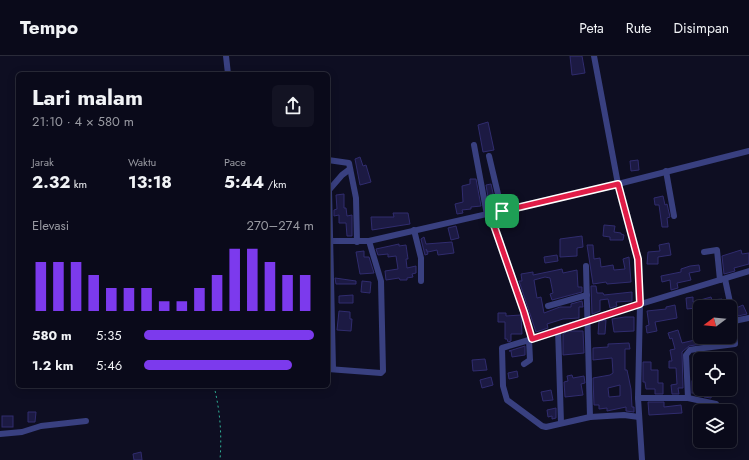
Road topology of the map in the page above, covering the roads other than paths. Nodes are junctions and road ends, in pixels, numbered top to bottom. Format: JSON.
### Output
{"nodes":[{"id":1,"x":226,"y":56,"type":"edge"},
{"id":2,"x":594,"y":56,"type":"edge"},
{"id":3,"x":228,"y":72,"type":"edge"},
{"id":4,"x":474,"y":145,"type":"dead end"},
{"id":5,"x":749,"y":151,"type":"edge"},
{"id":6,"x":488,"y":156,"type":"dead end"},
{"id":7,"x":330,"y":160,"type":"edge"},
{"id":8,"x":350,"y":169,"type":"junction"},
{"id":9,"x":666,"y":171,"type":"junction"},
{"id":10,"x":618,"y":184,"type":"junction"},
{"id":11,"x":330,"y":189,"type":"edge"},
{"id":12,"x":502,"y":211,"type":"junction"},
{"id":13,"x":488,"y":215,"type":"junction"},
{"id":14,"x":674,"y":216,"type":"dead end"},
{"id":15,"x":414,"y":230,"type":"junction"},
{"id":16,"x":330,"y":241,"type":"edge"},
{"id":17,"x":369,"y":241,"type":"junction"},
{"id":18,"x":357,"y":242,"type":"junction"},
{"id":19,"x":704,"y":252,"type":"dead end"},
{"id":20,"x":586,"y":266,"type":"dead end"},
{"id":21,"x":749,"y":271,"type":"edge"},
{"id":22,"x":723,"y":280,"type":"junction"},
{"id":23,"x":421,"y":281,"type":"dead end"},
{"id":24,"x":586,"y":295,"type":"junction"},
{"id":25,"x":728,"y":300,"type":"edge"},
{"id":26,"x":640,"y":304,"type":"junction"},
{"id":27,"x":548,"y":306,"type":"dead end"},
{"id":28,"x":749,"y":318,"type":"edge"},
{"id":29,"x":737,"y":320,"type":"edge"},
{"id":30,"x":587,"y":321,"type":"junction"},
{"id":31,"x":558,"y":329,"type":"junction"},
{"id":32,"x":531,"y":340,"type":"junction"},
{"id":33,"x":735,"y":344,"type":"edge"},
{"id":34,"x":524,"y":364,"type":"dead end"},
{"id":35,"x":330,"y":369,"type":"edge"},
{"id":36,"x":638,"y":398,"type":"junction"},
{"id":37,"x":688,"y":398,"type":"junction"},
{"id":38,"x":716,"y":404,"type":"dead end"},
{"id":39,"x":590,"y":417,"type":"junction"},
{"id":40,"x":639,"y":417,"type":"junction"},
{"id":41,"x":86,"y":421,"type":"dead end"},
{"id":42,"x":561,"y":423,"type":"junction"},
{"id":43,"x":0,"y":434,"type":"edge"},
{"id":44,"x":642,"y":460,"type":"edge"}],
"edges":[{"from":1,"to":3,"type":"street"},
{"from":2,"to":10,"type":"street"},
{"from":4,"to":13,"type":"street"},
{"from":5,"to":9,"type":"street"},
{"from":6,"to":12,"type":"street"},
{"from":7,"to":8,"type":"street"},
{"from":8,"to":11,"type":"street"},
{"from":8,"to":18,"type":"street"},
{"from":9,"to":10,"type":"street"},
{"from":9,"to":14,"type":"street"},
{"from":10,"to":12,"type":"street"},
{"from":10,"to":26,"type":"street"},
{"from":12,"to":13,"type":"street"},
{"from":13,"to":15,"type":"street"},
{"from":13,"to":32,"type":"street"},
{"from":15,"to":17,"type":"street"},
{"from":15,"to":23,"type":"street"},
{"from":16,"to":18,"type":"street"},
{"from":17,"to":18,"type":"street"},
{"from":17,"to":35,"type":"street"},
{"from":19,"to":22,"type":"street"},
{"from":20,"to":24,"type":"street"},
{"from":21,"to":22,"type":"street"},
{"from":22,"to":25,"type":"street"},
{"from":22,"to":26,"type":"street"},
{"from":24,"to":27,"type":"street"},
{"from":24,"to":30,"type":"street"},
{"from":26,"to":30,"type":"street"},
{"from":26,"to":36,"type":"street"},
{"from":28,"to":29,"type":"street"},
{"from":30,"to":31,"type":"street"},
{"from":30,"to":39,"type":"street"},
{"from":31,"to":32,"type":"street"},
{"from":31,"to":42,"type":"street"},
{"from":32,"to":34,"type":"street"},
{"from":32,"to":42,"type":"street"},
{"from":33,"to":37,"type":"street"},
{"from":36,"to":37,"type":"street"},
{"from":36,"to":40,"type":"street"},
{"from":37,"to":38,"type":"street"},
{"from":39,"to":40,"type":"street"},
{"from":39,"to":42,"type":"street"},
{"from":40,"to":44,"type":"street"},
{"from":41,"to":43,"type":"street"}]}
